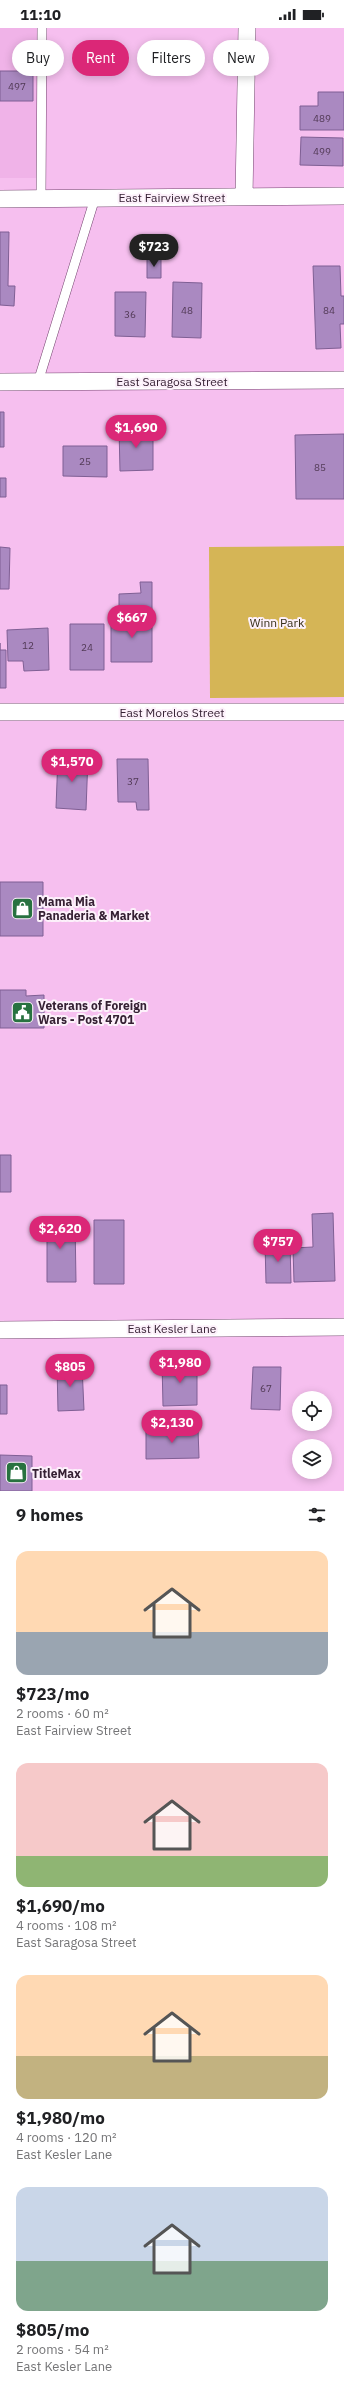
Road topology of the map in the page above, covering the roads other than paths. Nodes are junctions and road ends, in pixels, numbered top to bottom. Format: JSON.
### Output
{"nodes":[{"id":1,"x":42,"y":28,"type":"edge"},
{"id":2,"x":247,"y":28,"type":"edge"},
{"id":3,"x":344,"y":196,"type":"edge"},
{"id":4,"x":244,"y":197,"type":"junction"},
{"id":5,"x":95,"y":198,"type":"junction"},
{"id":6,"x":0,"y":199,"type":"edge"},
{"id":7,"x":41,"y":199,"type":"junction"},
{"id":8,"x":344,"y":380,"type":"edge"},
{"id":9,"x":0,"y":382,"type":"edge"},
{"id":10,"x":38,"y":382,"type":"junction"},
{"id":11,"x":0,"y":712,"type":"edge"},
{"id":12,"x":344,"y":712,"type":"edge"},
{"id":13,"x":344,"y":1327,"type":"edge"},
{"id":14,"x":0,"y":1330,"type":"edge"}],
"edges":[{"from":1,"to":7,"type":"lane"},
{"from":2,"to":4,"type":"street"},
{"from":3,"to":4,"type":"street","name":"East Fairview Street"},
{"from":4,"to":5,"type":"street","name":"East Fairview Street"},
{"from":5,"to":7,"type":"street","name":"East Fairview Street"},
{"from":5,"to":10,"type":"lane"},
{"from":6,"to":7,"type":"street","name":"East Fairview Street"},
{"from":8,"to":10,"type":"street","name":"East Saragosa Street"},
{"from":9,"to":10,"type":"street","name":"East Saragosa Street"},
{"from":11,"to":12,"type":"street","name":"East Morelos Street"},
{"from":13,"to":14,"type":"street","name":"East Kesler Lane"}]}
